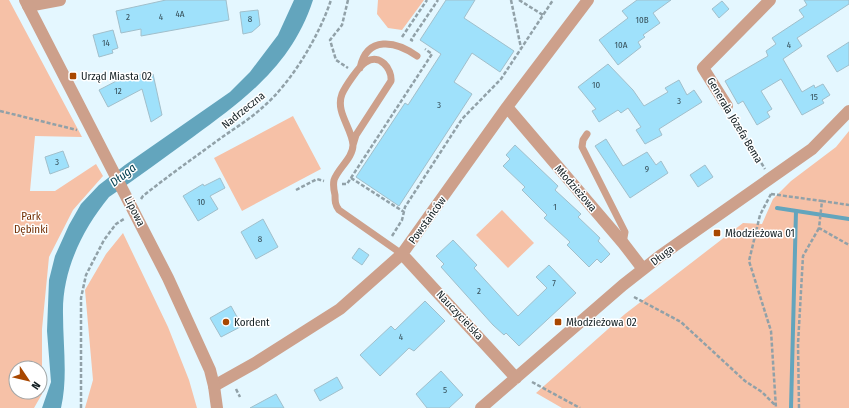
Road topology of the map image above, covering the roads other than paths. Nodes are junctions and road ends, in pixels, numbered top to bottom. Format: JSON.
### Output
{"nodes":[{"id":1,"x":60,"y":0,"type":"edge"},
{"id":2,"x":588,"y":0,"type":"edge"},
{"id":3,"x":770,"y":0,"type":"edge"},
{"id":4,"x":26,"y":3,"type":"edge"},
{"id":5,"x":417,"y":56,"type":"dead end"},
{"id":6,"x":358,"y":71,"type":"junction"},
{"id":7,"x":727,"y":106,"type":"road end"},
{"id":8,"x":507,"y":107,"type":"junction"},
{"id":9,"x":849,"y":111,"type":"edge"},
{"id":10,"x":587,"y":134,"type":"dead end"},
{"id":11,"x":353,"y":145,"type":"junction"},
{"id":12,"x":623,"y":243,"type":"junction"},
{"id":13,"x":402,"y":254,"type":"junction"},
{"id":14,"x":643,"y":270,"type":"junction"},
{"id":15,"x":516,"y":378,"type":"junction"},
{"id":16,"x":214,"y":386,"type":"junction"},
{"id":17,"x":217,"y":408,"type":"edge"},
{"id":18,"x":481,"y":408,"type":"edge"}],
"edges":[{"from":1,"to":4,"type":"street"},
{"from":2,"to":8,"type":"street","name":"Powstańców"},
{"from":3,"to":7,"type":"street","name":"Generała Józefa Bema"},
{"from":4,"to":16,"type":"street","name":"Lipowa"},
{"from":5,"to":6,"type":"lane"},
{"from":6,"to":11,"type":"lane"},
{"from":6,"to":11,"type":"lane"},
{"from":8,"to":12,"type":"street","name":"Młodzieżowa"},
{"from":8,"to":13,"type":"street","name":"Powstańców"},
{"from":9,"to":14,"type":"street","name":"Długa"},
{"from":10,"to":12,"type":"lane"},
{"from":11,"to":13,"type":"lane"},
{"from":12,"to":14,"type":"street","name":"Młodzieżowa"},
{"from":13,"to":15,"type":"street","name":"Nauczycielska"},
{"from":13,"to":16,"type":"street","name":"Powstańców"},
{"from":14,"to":15,"type":"street","name":"Długa"},
{"from":15,"to":18,"type":"street","name":"Długa"},
{"from":16,"to":17,"type":"street","name":"Lipowa"}]}
